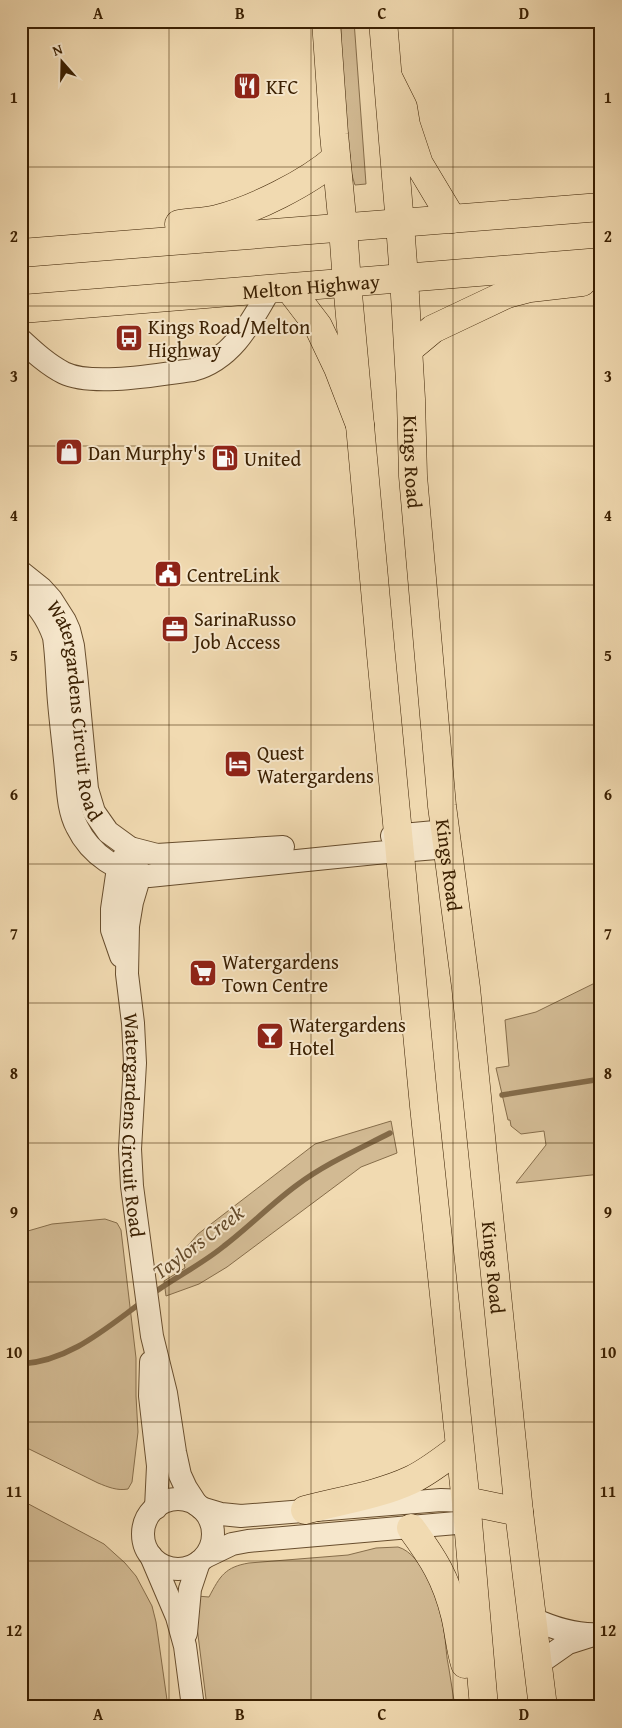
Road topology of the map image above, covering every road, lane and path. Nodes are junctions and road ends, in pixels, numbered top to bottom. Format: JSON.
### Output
{"nodes":[{"id":1,"x":326,"y":21,"type":"edge"},
{"id":2,"x":383,"y":21,"type":"edge"},
{"id":3,"x":389,"y":80,"type":"junction"},
{"id":4,"x":336,"y":158,"type":"junction"},
{"id":5,"x":601,"y":207,"type":"edge"},
{"id":6,"x":452,"y":219,"type":"junction"},
{"id":7,"x":400,"y":224,"type":"junction"},
{"id":8,"x":343,"y":228,"type":"junction"},
{"id":9,"x":96,"y":248,"type":"junction"},
{"id":10,"x":21,"y":253,"type":"edge"},
{"id":11,"x":601,"y":262,"type":"edge"},
{"id":12,"x":404,"y":278,"type":"junction"},
{"id":13,"x":601,"y":280,"type":"edge"},
{"id":14,"x":348,"y":283,"type":"junction"},
{"id":15,"x":280,"y":288,"type":"junction"},
{"id":16,"x":21,"y":309,"type":"edge"},
{"id":17,"x":21,"y":340,"type":"edge"},
{"id":18,"x":409,"y":349,"type":"junction"},
{"id":19,"x":360,"y":424,"type":"junction"},
{"id":20,"x":21,"y":572,"type":"edge"},
{"id":21,"x":21,"y":590,"type":"edge"},
{"id":22,"x":447,"y":839,"type":"junction"},
{"id":23,"x":399,"y":843,"type":"junction"},
{"id":24,"x":130,"y":848,"type":"junction"},
{"id":25,"x":118,"y":868,"type":"junction"},
{"id":26,"x":140,"y":875,"type":"junction"},
{"id":27,"x":127,"y":974,"type":"junction"},
{"id":28,"x":152,"y":1336,"type":"junction"},
{"id":29,"x":459,"y":1448,"type":"junction"},
{"id":30,"x":199,"y":1507,"type":"junction"},
{"id":31,"x":156,"y":1508,"type":"junction"},
{"id":32,"x":305,"y":1510,"type":"junction"},
{"id":33,"x":467,"y":1512,"type":"junction"},
{"id":34,"x":519,"y":1512,"type":"junction"},
{"id":35,"x":411,"y":1528,"type":"junction"},
{"id":36,"x":151,"y":1556,"type":"junction"},
{"id":37,"x":202,"y":1559,"type":"junction"},
{"id":38,"x":531,"y":1618,"type":"junction"},
{"id":39,"x":597,"y":1634,"type":"edge"},
{"id":40,"x":185,"y":1646,"type":"junction"},
{"id":41,"x":538,"y":1664,"type":"junction"},
{"id":42,"x":193,"y":1706,"type":"edge"},
{"id":43,"x":477,"y":1707,"type":"edge"},
{"id":44,"x":484,"y":1707,"type":"edge"},
{"id":45,"x":543,"y":1707,"type":"edge"}],
"edges":[{"from":1,"to":4,"type":"main road"},
{"from":2,"to":3,"type":"main road","name":"Kings Road"},
{"from":3,"to":6,"type":"main road"},
{"from":3,"to":7,"type":"main road","name":"Kings Road"},
{"from":4,"to":8,"type":"main road"},
{"from":4,"to":9,"type":"main road"},
{"from":5,"to":6,"type":"main road"},
{"from":6,"to":7,"type":"main road"},
{"from":7,"to":8,"type":"main road"},
{"from":7,"to":12,"type":"main road","name":"Kings Road"},
{"from":8,"to":9,"type":"main road"},
{"from":8,"to":14,"type":"main road"},
{"from":9,"to":10,"type":"main road"},
{"from":11,"to":12,"type":"main road","name":"Melton Highway"},
{"from":12,"to":14,"type":"main road","name":"Melton Highway"},
{"from":12,"to":18,"type":"main road","name":"Kings Road"},
{"from":13,"to":18,"type":"main road"},
{"from":14,"to":15,"type":"main road","name":"Melton Highway"},
{"from":14,"to":19,"type":"main road"},
{"from":15,"to":16,"type":"main road","name":"Melton Highway"},
{"from":15,"to":17,"type":"street"},
{"from":15,"to":19,"type":"main road"},
{"from":18,"to":22,"type":"main road","name":"Kings Road"},
{"from":19,"to":23,"type":"main road"},
{"from":20,"to":24,"type":"street","name":"Watergardens Circuit Road"},
{"from":21,"to":25,"type":"street","name":"Watergardens Circuit Road"},
{"from":22,"to":23,"type":"street"},
{"from":22,"to":34,"type":"main road","name":"Kings Road"},
{"from":23,"to":24,"type":"street"},
{"from":23,"to":26,"type":"street"},
{"from":23,"to":29,"type":"main road"},
{"from":24,"to":25,"type":"street","name":"Watergardens Circuit Road"},
{"from":24,"to":26,"type":"street"},
{"from":25,"to":26,"type":"street","name":"Watergardens Circuit Road"},
{"from":25,"to":27,"type":"street","name":"Watergardens Circuit Road"},
{"from":26,"to":27,"type":"street","name":"Watergardens Circuit Road"},
{"from":27,"to":28,"type":"street","name":"Watergardens Circuit Road"},
{"from":28,"to":30,"type":"street","name":"Watergardens Circuit Road"},
{"from":28,"to":31,"type":"street","name":"Watergardens Circuit Road"},
{"from":29,"to":32,"type":"main road"},
{"from":29,"to":33,"type":"main road"},
{"from":30,"to":31,"type":"street"},
{"from":30,"to":32,"type":"street"},
{"from":30,"to":37,"type":"street"},
{"from":31,"to":36,"type":"street"},
{"from":32,"to":33,"type":"street"},
{"from":33,"to":34,"type":"main road"},
{"from":33,"to":35,"type":"street"},
{"from":33,"to":44,"type":"main road"},
{"from":34,"to":38,"type":"main road","name":"Kings Road"},
{"from":35,"to":37,"type":"street"},
{"from":35,"to":43,"type":"main road"},
{"from":36,"to":37,"type":"street"},
{"from":36,"to":40,"type":"street"},
{"from":37,"to":40,"type":"street"},
{"from":38,"to":39,"type":"street"},
{"from":38,"to":41,"type":"main road","name":"Kings Road"},
{"from":39,"to":41,"type":"street"},
{"from":40,"to":42,"type":"street"},
{"from":41,"to":45,"type":"main road","name":"Kings Road"}]}
